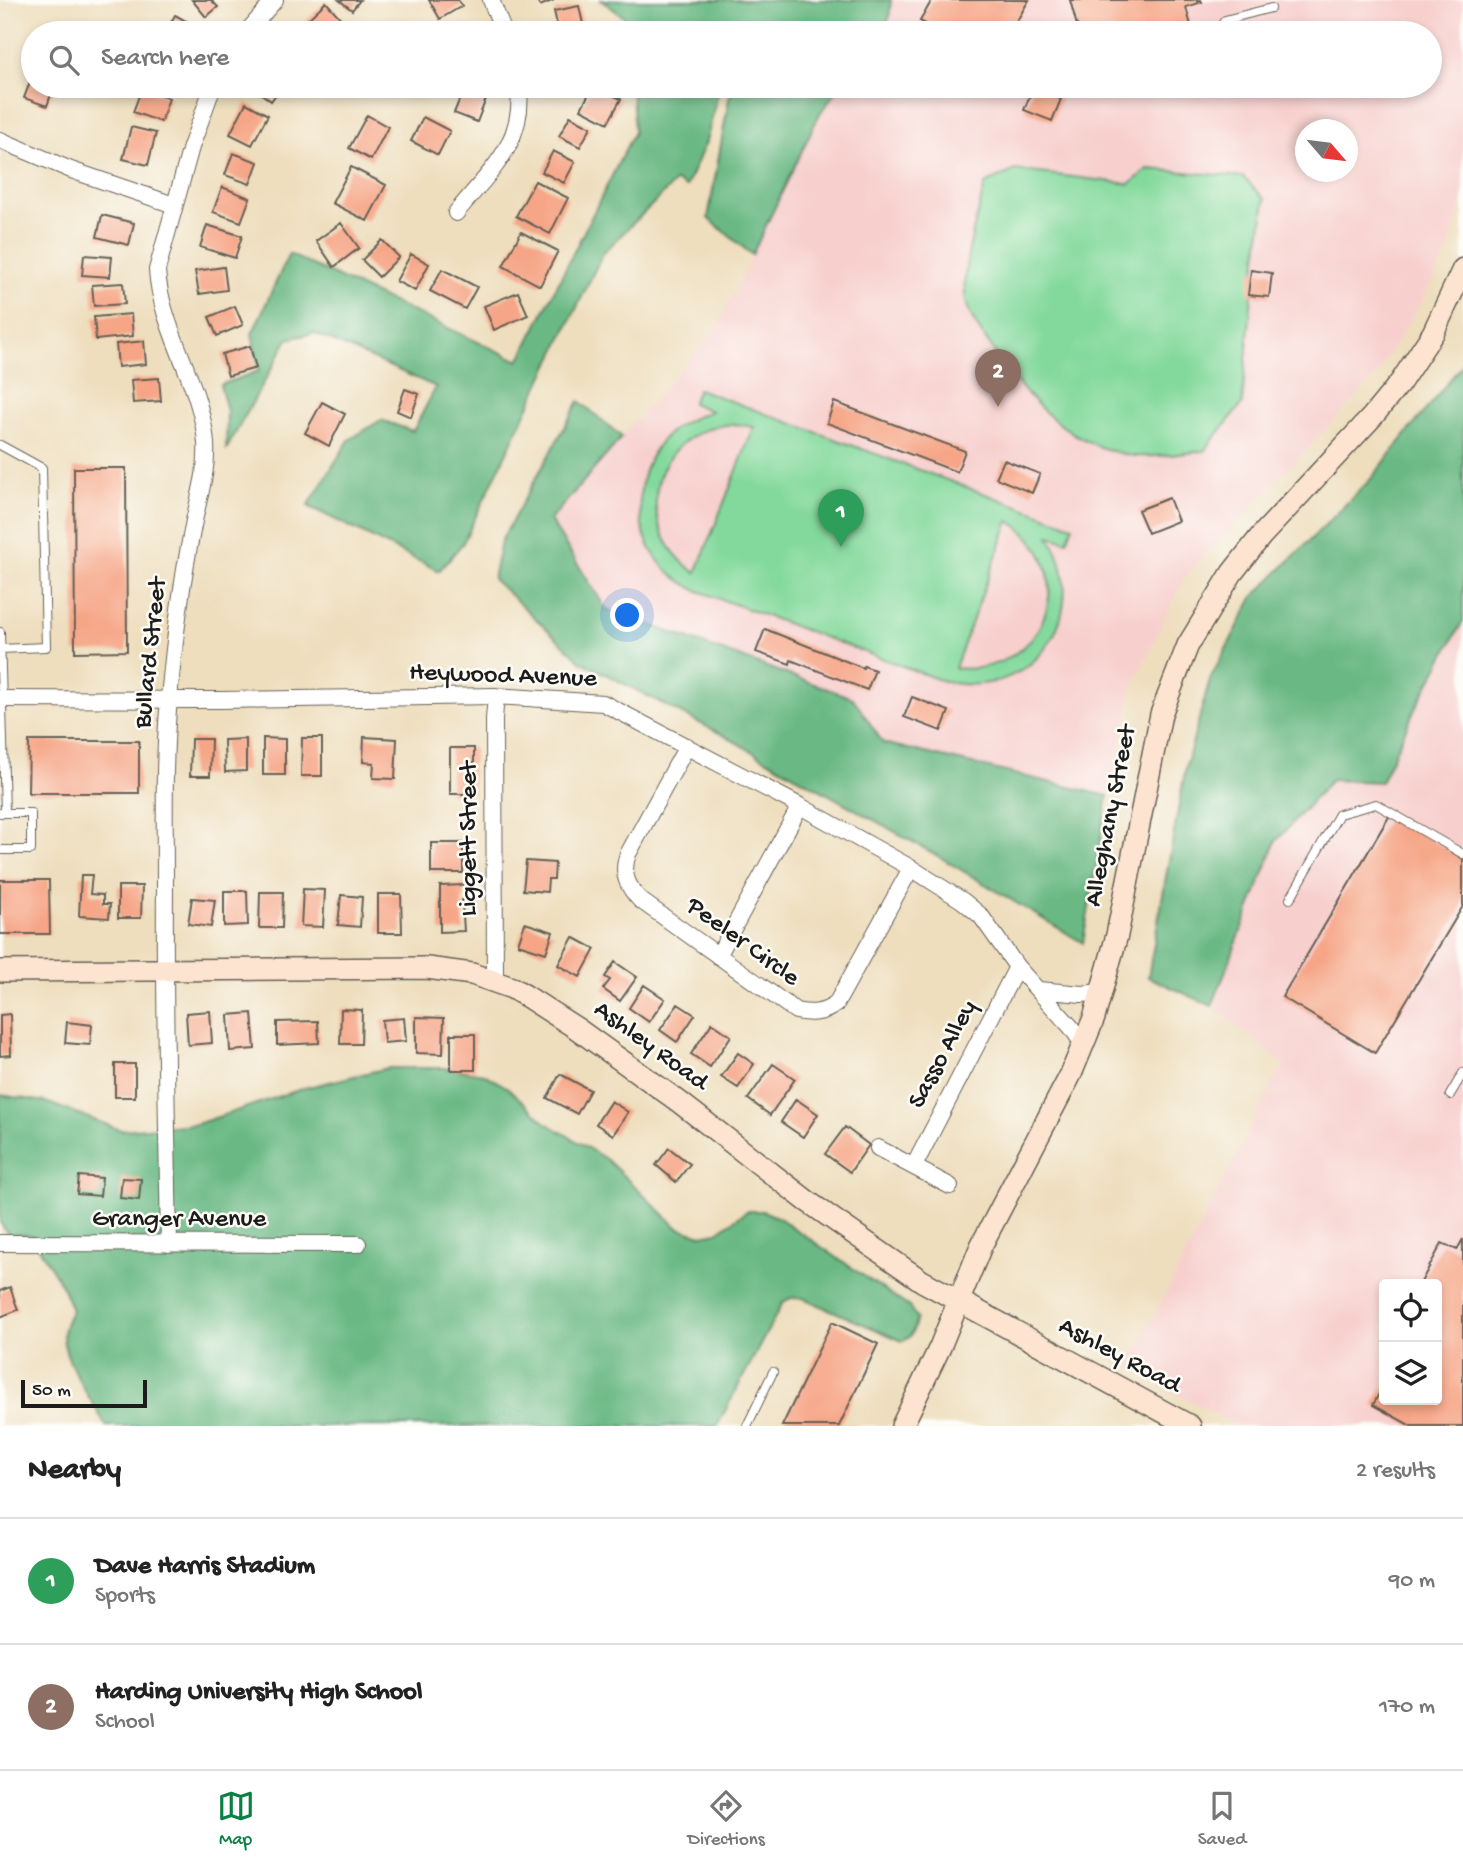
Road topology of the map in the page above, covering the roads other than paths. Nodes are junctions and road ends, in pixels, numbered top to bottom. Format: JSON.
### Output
{"nodes":[{"id":1,"x":275,"y":0,"type":"edge"},
{"id":2,"x":491,"y":0,"type":"edge"},
{"id":3,"x":1270,"y":8,"type":"dead end"},
{"id":4,"x":257,"y":21,"type":"edge"},
{"id":5,"x":499,"y":21,"type":"edge"},
{"id":6,"x":1224,"y":21,"type":"edge"},
{"id":7,"x":209,"y":98,"type":"edge"},
{"id":8,"x":518,"y":98,"type":"edge"},
{"id":9,"x":0,"y":140,"type":"edge"},
{"id":10,"x":174,"y":205,"type":"junction"},
{"id":11,"x":456,"y":213,"type":"dead end"},
{"id":12,"x":1463,"y":269,"type":"edge"},
{"id":13,"x":0,"y":445,"type":"edge"},
{"id":14,"x":0,"y":632,"type":"edge"},
{"id":15,"x":0,"y":649,"type":"edge"},
{"id":16,"x":496,"y":696,"type":"junction"},
{"id":17,"x":1,"y":699,"type":"edge"},
{"id":18,"x":169,"y":700,"type":"junction"},
{"id":19,"x":687,"y":746,"type":"junction"},
{"id":20,"x":800,"y":806,"type":"junction"},
{"id":21,"x":2,"y":813,"type":"edge"},
{"id":22,"x":0,"y":850,"type":"edge"},
{"id":23,"x":1463,"y":854,"type":"edge"},
{"id":24,"x":911,"y":868,"type":"junction"},
{"id":25,"x":1290,"y":899,"type":"dead end"},
{"id":26,"x":718,"y":956,"type":"junction"},
{"id":27,"x":1017,"y":967,"type":"junction"},
{"id":28,"x":0,"y":971,"type":"edge"},
{"id":29,"x":165,"y":971,"type":"junction"},
{"id":30,"x":495,"y":981,"type":"junction"},
{"id":31,"x":1039,"y":990,"type":"junction"},
{"id":32,"x":1101,"y":992,"type":"junction"},
{"id":33,"x":1083,"y":1044,"type":"junction"},
{"id":34,"x":1463,"y":1073,"type":"edge"},
{"id":35,"x":1450,"y":1095,"type":"dead end"},
{"id":36,"x":878,"y":1148,"type":"dead end"},
{"id":37,"x":914,"y":1166,"type":"junction"},
{"id":38,"x":950,"y":1186,"type":"dead end"},
{"id":39,"x":0,"y":1243,"type":"edge"},
{"id":40,"x":169,"y":1244,"type":"junction"},
{"id":41,"x":358,"y":1244,"type":"dead end"},
{"id":42,"x":959,"y":1303,"type":"junction"},
{"id":43,"x":773,"y":1371,"type":"dead end"},
{"id":44,"x":747,"y":1426,"type":"edge"},
{"id":45,"x":902,"y":1426,"type":"edge"},
{"id":46,"x":1190,"y":1426,"type":"edge"}],
"edges":[{"from":1,"to":4,"type":"street"},
{"from":2,"to":5,"type":"street"},
{"from":3,"to":6,"type":"lane"},
{"from":7,"to":10,"type":"street","name":"Bullard Street"},
{"from":8,"to":11,"type":"street"},
{"from":9,"to":10,"type":"street"},
{"from":10,"to":18,"type":"street","name":"Bullard Street"},
{"from":12,"to":32,"type":"street","name":"Alleghany Street"},
{"from":13,"to":15,"type":"lane"},
{"from":14,"to":15,"type":"lane"},
{"from":15,"to":17,"type":"lane"},
{"from":16,"to":18,"type":"street","name":"Heywood Avenue"},
{"from":16,"to":19,"type":"street","name":"Heywood Avenue"},
{"from":16,"to":30,"type":"street","name":"Liggett Street"},
{"from":17,"to":18,"type":"street","name":"Heywood Avenue"},
{"from":17,"to":21,"type":"lane"},
{"from":18,"to":29,"type":"street","name":"Bullard Street"},
{"from":19,"to":20,"type":"street","name":"Heywood Avenue"},
{"from":19,"to":26,"type":"street","name":"Peeler Circle"},
{"from":20,"to":24,"type":"street","name":"Heywood Avenue"},
{"from":20,"to":26,"type":"street"},
{"from":21,"to":22,"type":"lane"},
{"from":23,"to":25,"type":"lane"},
{"from":24,"to":26,"type":"street","name":"Peeler Circle"},
{"from":24,"to":27,"type":"street","name":"Heywood Avenue"},
{"from":27,"to":31,"type":"street","name":"Heywood Avenue"},
{"from":27,"to":37,"type":"street","name":"Sasso Alley"},
{"from":28,"to":29,"type":"street","name":"Ashley Road"},
{"from":29,"to":30,"type":"street","name":"Ashley Road"},
{"from":29,"to":40,"type":"street","name":"Bullard Street"},
{"from":30,"to":42,"type":"street","name":"Ashley Road"},
{"from":31,"to":32,"type":"street"},
{"from":31,"to":33,"type":"street","name":"Heywood Avenue"},
{"from":32,"to":33,"type":"street","name":"Alleghany Street"},
{"from":33,"to":42,"type":"street","name":"Alleghany Street"},
{"from":34,"to":35,"type":"lane"},
{"from":36,"to":37,"type":"street"},
{"from":37,"to":38,"type":"street"},
{"from":39,"to":40,"type":"street","name":"Granger Avenue"},
{"from":40,"to":41,"type":"street","name":"Granger Avenue"},
{"from":42,"to":45,"type":"street","name":"Alleghany Street"},
{"from":42,"to":46,"type":"street","name":"Ashley Road"},
{"from":43,"to":44,"type":"lane"}]}
